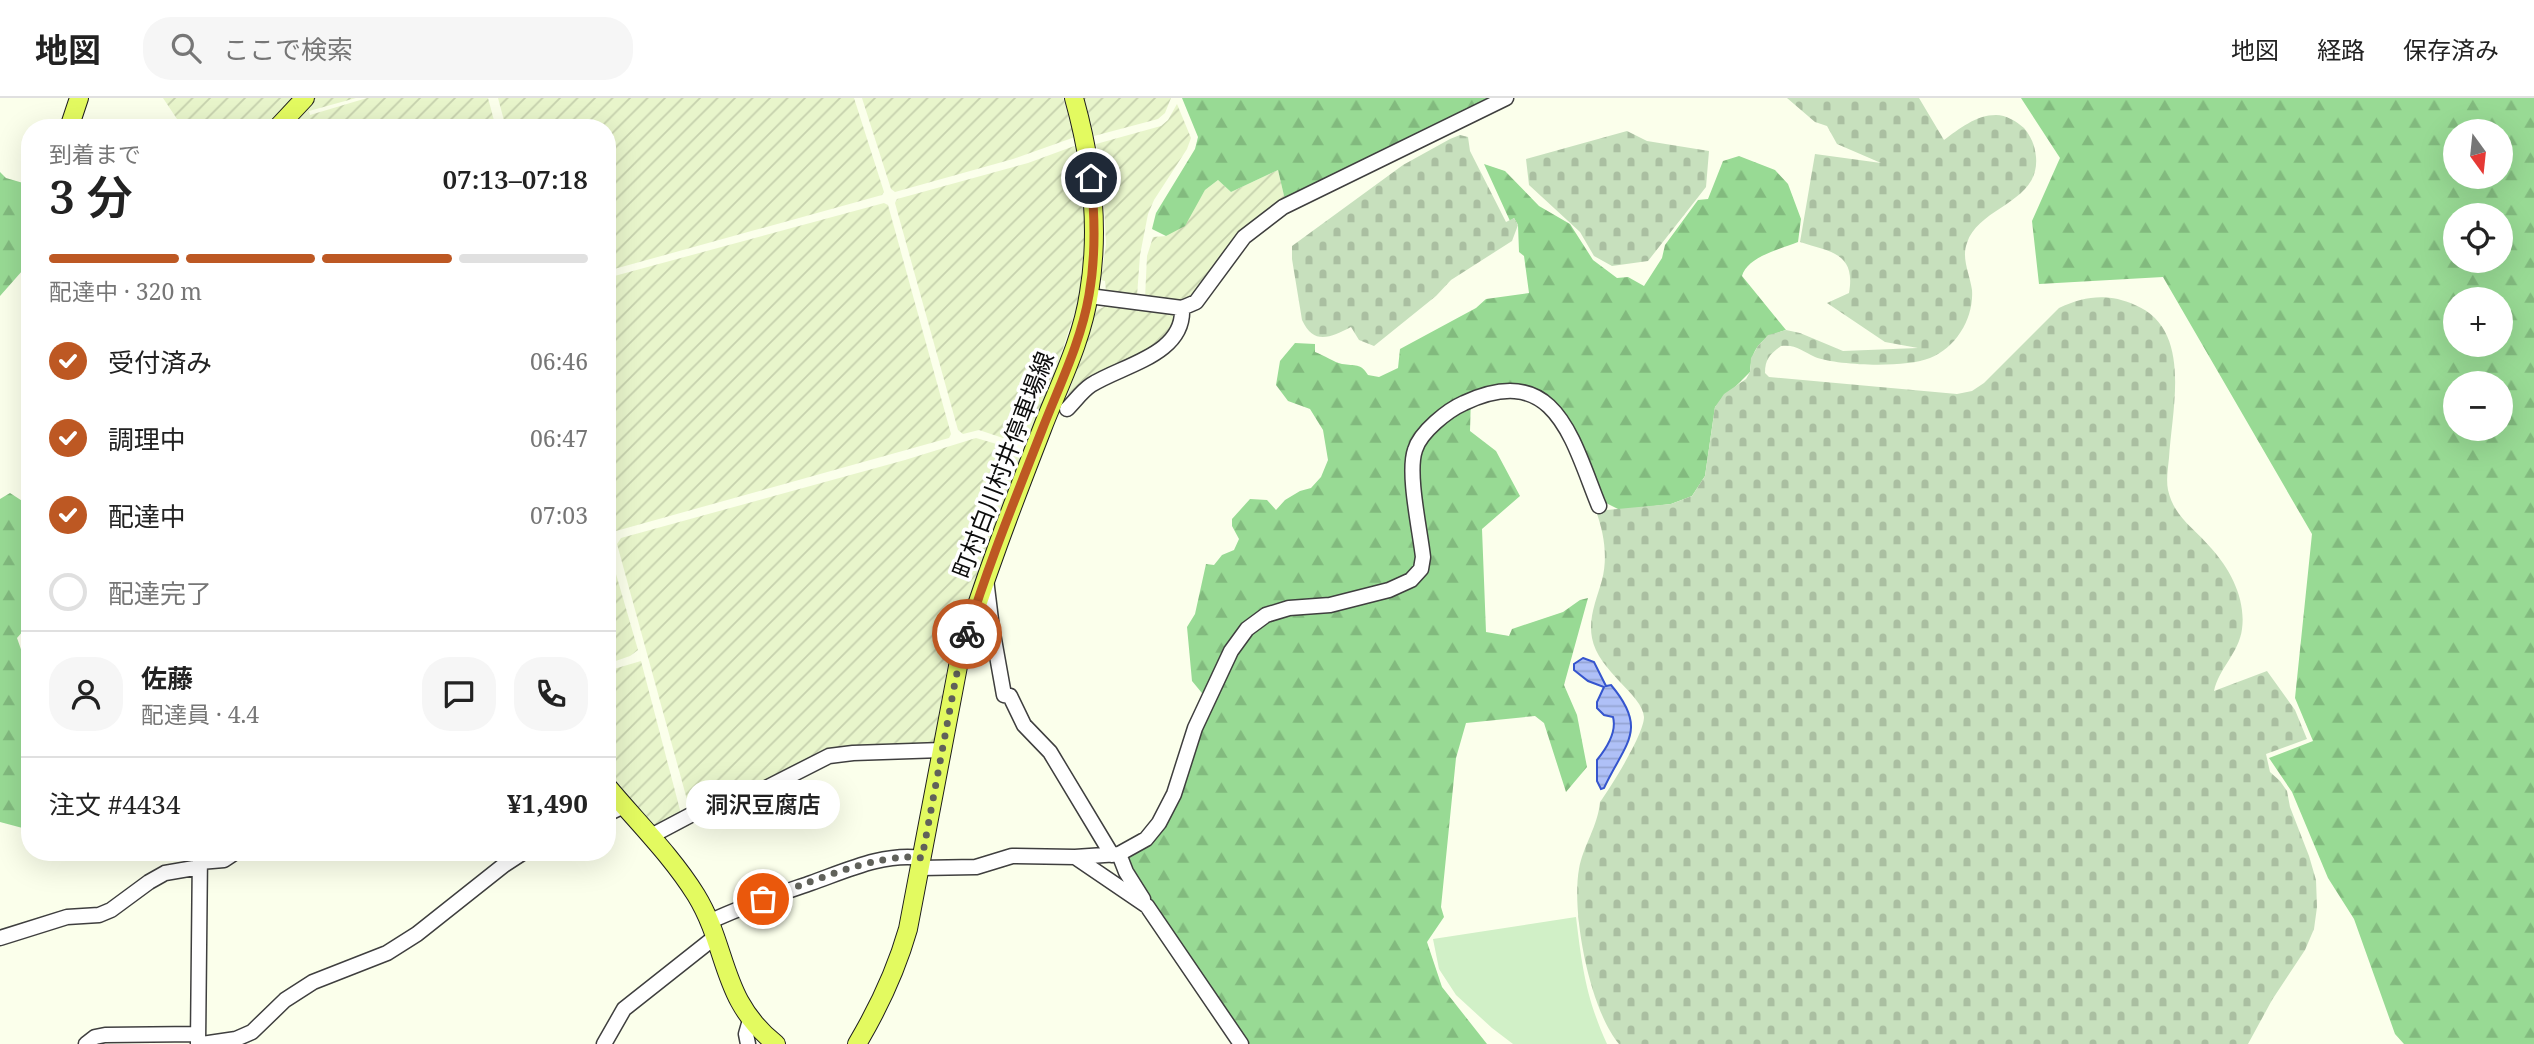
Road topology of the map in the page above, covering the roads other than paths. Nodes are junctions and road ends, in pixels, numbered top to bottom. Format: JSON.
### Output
{"nodes":[{"id":1,"x":79,"y":98,"type":"edge"},
{"id":2,"x":305,"y":98,"type":"edge"},
{"id":3,"x":1074,"y":98,"type":"edge"},
{"id":4,"x":1506,"y":98,"type":"edge"},
{"id":5,"x":72,"y":119,"type":"edge"},
{"id":6,"x":285,"y":119,"type":"edge"},
{"id":7,"x":1089,"y":296,"type":"junction"},
{"id":8,"x":1182,"y":308,"type":"junction"},
{"id":9,"x":1067,"y":409,"type":"dead end"},
{"id":10,"x":1599,"y":506,"type":"dead end"},
{"id":11,"x":986,"y":579,"type":"junction"},
{"id":12,"x":942,"y":750,"type":"junction"},
{"id":13,"x":616,"y":797,"type":"edge"},
{"id":14,"x":624,"y":806,"type":"junction"},
{"id":15,"x":616,"y":810,"type":"edge"},
{"id":16,"x":651,"y":836,"type":"junction"},
{"id":17,"x":1115,"y":855,"type":"junction"},
{"id":18,"x":1075,"y":857,"type":"junction"},
{"id":19,"x":197,"y":861,"type":"edge"},
{"id":20,"x":200,"y":861,"type":"edge"},
{"id":21,"x":509,"y":861,"type":"edge"},
{"id":22,"x":921,"y":863,"type":"junction"},
{"id":23,"x":1147,"y":906,"type":"junction"},
{"id":24,"x":712,"y":930,"type":"junction"},
{"id":25,"x":0,"y":938,"type":"edge"},
{"id":26,"x":750,"y":1020,"type":"junction"},
{"id":27,"x":199,"y":1041,"type":"edge"},
{"id":28,"x":86,"y":1044,"type":"edge"},
{"id":29,"x":604,"y":1044,"type":"edge"},
{"id":30,"x":748,"y":1044,"type":"edge"},
{"id":31,"x":776,"y":1044,"type":"edge"},
{"id":32,"x":856,"y":1044,"type":"edge"},
{"id":33,"x":1241,"y":1044,"type":"edge"}],
"edges":[{"from":1,"to":5,"type":"main road"},
{"from":2,"to":6,"type":"main road"},
{"from":3,"to":7,"type":"main road","name":"町村白川村井停車場線"},
{"from":4,"to":8,"type":"street"},
{"from":7,"to":8,"type":"street"},
{"from":7,"to":11,"type":"main road","name":"町村白川村井停車場線"},
{"from":8,"to":9,"type":"street"},
{"from":10,"to":17,"type":"street"},
{"from":11,"to":12,"type":"main road","name":"町村白川村井停車場線"},
{"from":11,"to":17,"type":"street"},
{"from":12,"to":16,"type":"street"},
{"from":12,"to":22,"type":"main road","name":"町村白川村井停車場線"},
{"from":13,"to":14,"type":"main road"},
{"from":14,"to":15,"type":"street"},
{"from":14,"to":16,"type":"main road"},
{"from":16,"to":24,"type":"main road"},
{"from":17,"to":18,"type":"street"},
{"from":17,"to":23,"type":"street"},
{"from":18,"to":22,"type":"street"},
{"from":18,"to":23,"type":"street"},
{"from":19,"to":25,"type":"street"},
{"from":20,"to":27,"type":"street"},
{"from":21,"to":27,"type":"street"},
{"from":22,"to":24,"type":"street"},
{"from":22,"to":32,"type":"main road","name":"町村白川村井停車場線"},
{"from":23,"to":33,"type":"street"},
{"from":24,"to":26,"type":"main road"},
{"from":24,"to":29,"type":"street"},
{"from":26,"to":30,"type":"street"},
{"from":26,"to":31,"type":"main road"},
{"from":27,"to":28,"type":"street"}]}
